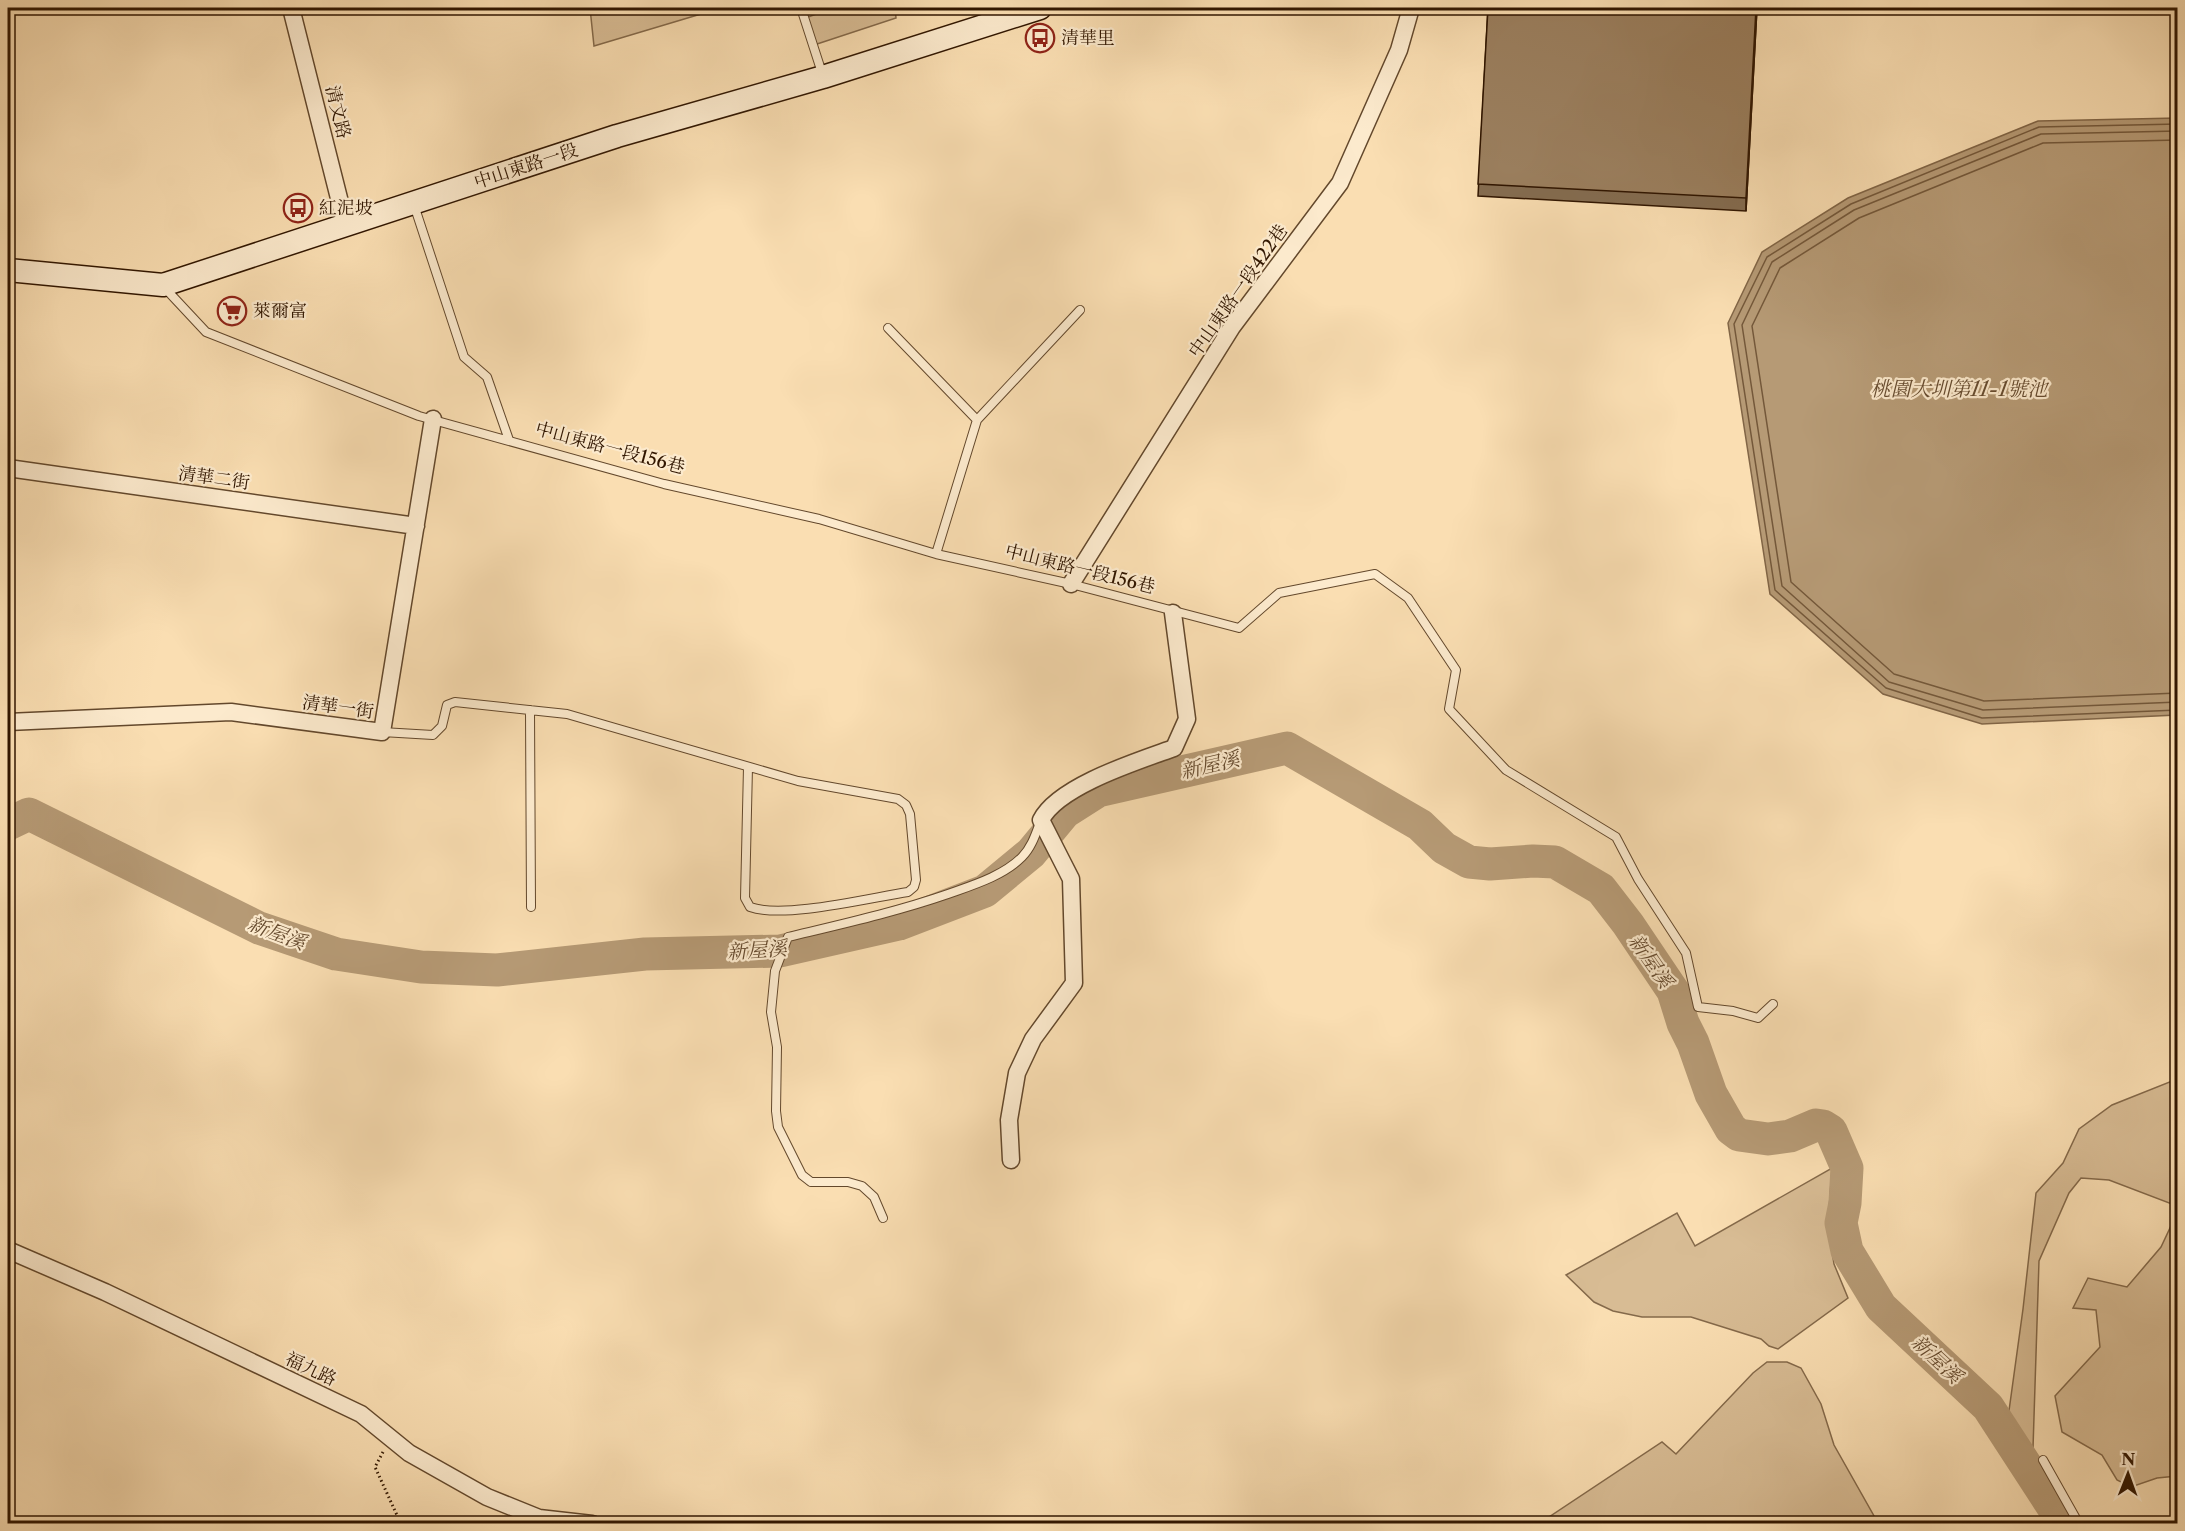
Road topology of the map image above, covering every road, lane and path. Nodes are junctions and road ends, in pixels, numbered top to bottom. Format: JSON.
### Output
{"nodes":[{"id":1,"x":291,"y":8,"type":"edge"},
{"id":2,"x":801,"y":8,"type":"edge"},
{"id":3,"x":1040,"y":8,"type":"edge"},
{"id":4,"x":1411,"y":8,"type":"edge"},
{"id":5,"x":824,"y":77,"type":"junction"},
{"id":6,"x":413,"y":204,"type":"junction"},
{"id":7,"x":345,"y":226,"type":"junction"},
{"id":8,"x":8,"y":270,"type":"edge"},
{"id":9,"x":163,"y":285,"type":"junction"},
{"id":10,"x":1080,"y":310,"type":"dead end"},
{"id":11,"x":888,"y":328,"type":"dead end"},
{"id":12,"x":433,"y":419,"type":"junction"},
{"id":13,"x":977,"y":420,"type":"junction"},
{"id":14,"x":509,"y":440,"type":"junction"},
{"id":15,"x":8,"y":468,"type":"edge"},
{"id":16,"x":416,"y":526,"type":"junction"},
{"id":17,"x":936,"y":554,"type":"junction"},
{"id":18,"x":1071,"y":585,"type":"junction"},
{"id":19,"x":1173,"y":612,"type":"junction"},
{"id":20,"x":530,"y":710,"type":"junction"},
{"id":21,"x":8,"y":722,"type":"edge"},
{"id":22,"x":382,"y":732,"type":"junction"},
{"id":23,"x":748,"y":767,"type":"junction"},
{"id":24,"x":1044,"y":826,"type":"junction"},
{"id":25,"x":531,"y":908,"type":"dead end"},
{"id":26,"x":1773,"y":1004,"type":"dead end"},
{"id":27,"x":1011,"y":1160,"type":"dead end"},
{"id":28,"x":883,"y":1218,"type":"dead end"},
{"id":29,"x":8,"y":1250,"type":"edge"},
{"id":30,"x":391,"y":1437,"type":"junction"},
{"id":31,"x":2043,"y":1460,"type":"dead end"},
{"id":32,"x":401,"y":1524,"type":"edge"},
{"id":33,"x":592,"y":1524,"type":"edge"},
{"id":34,"x":2079,"y":1524,"type":"edge"}],
"edges":[{"from":1,"to":7,"type":"street","name":"清文路"},
{"from":2,"to":5,"type":"lane"},
{"from":3,"to":5,"type":"main road","name":"中山東路一段"},
{"from":4,"to":18,"type":"street","name":"中山東路一段422巷"},
{"from":5,"to":6,"type":"main road","name":"中山東路一段"},
{"from":6,"to":7,"type":"main road","name":"中山東路一段"},
{"from":6,"to":14,"type":"lane"},
{"from":7,"to":9,"type":"main road","name":"中山東路一段"},
{"from":8,"to":9,"type":"main road","name":"中山東路一段"},
{"from":9,"to":12,"type":"lane","name":"中山東路一段156巷"},
{"from":10,"to":13,"type":"lane"},
{"from":11,"to":13,"type":"lane"},
{"from":12,"to":14,"type":"lane","name":"中山東路一段156巷"},
{"from":12,"to":16,"type":"street","name":"清華一街"},
{"from":13,"to":17,"type":"lane"},
{"from":14,"to":17,"type":"lane","name":"中山東路一段156巷"},
{"from":15,"to":16,"type":"street","name":"清華二街"},
{"from":16,"to":22,"type":"street","name":"清華一街"},
{"from":17,"to":18,"type":"lane","name":"中山東路一段156巷"},
{"from":18,"to":19,"type":"lane","name":"中山東路一段156巷"},
{"from":19,"to":24,"type":"street"},
{"from":19,"to":26,"type":"lane","name":"中山東路一段156巷"},
{"from":20,"to":22,"type":"lane"},
{"from":20,"to":23,"type":"lane"},
{"from":20,"to":25,"type":"lane"},
{"from":21,"to":22,"type":"street","name":"清華一街"},
{"from":23,"to":23,"type":"lane"},
{"from":24,"to":27,"type":"street"},
{"from":24,"to":28,"type":"lane"},
{"from":29,"to":30,"type":"street","name":"福九路"},
{"from":30,"to":32,"type":"path"},
{"from":30,"to":33,"type":"street","name":"福九路"},
{"from":31,"to":34,"type":"lane"}]}
